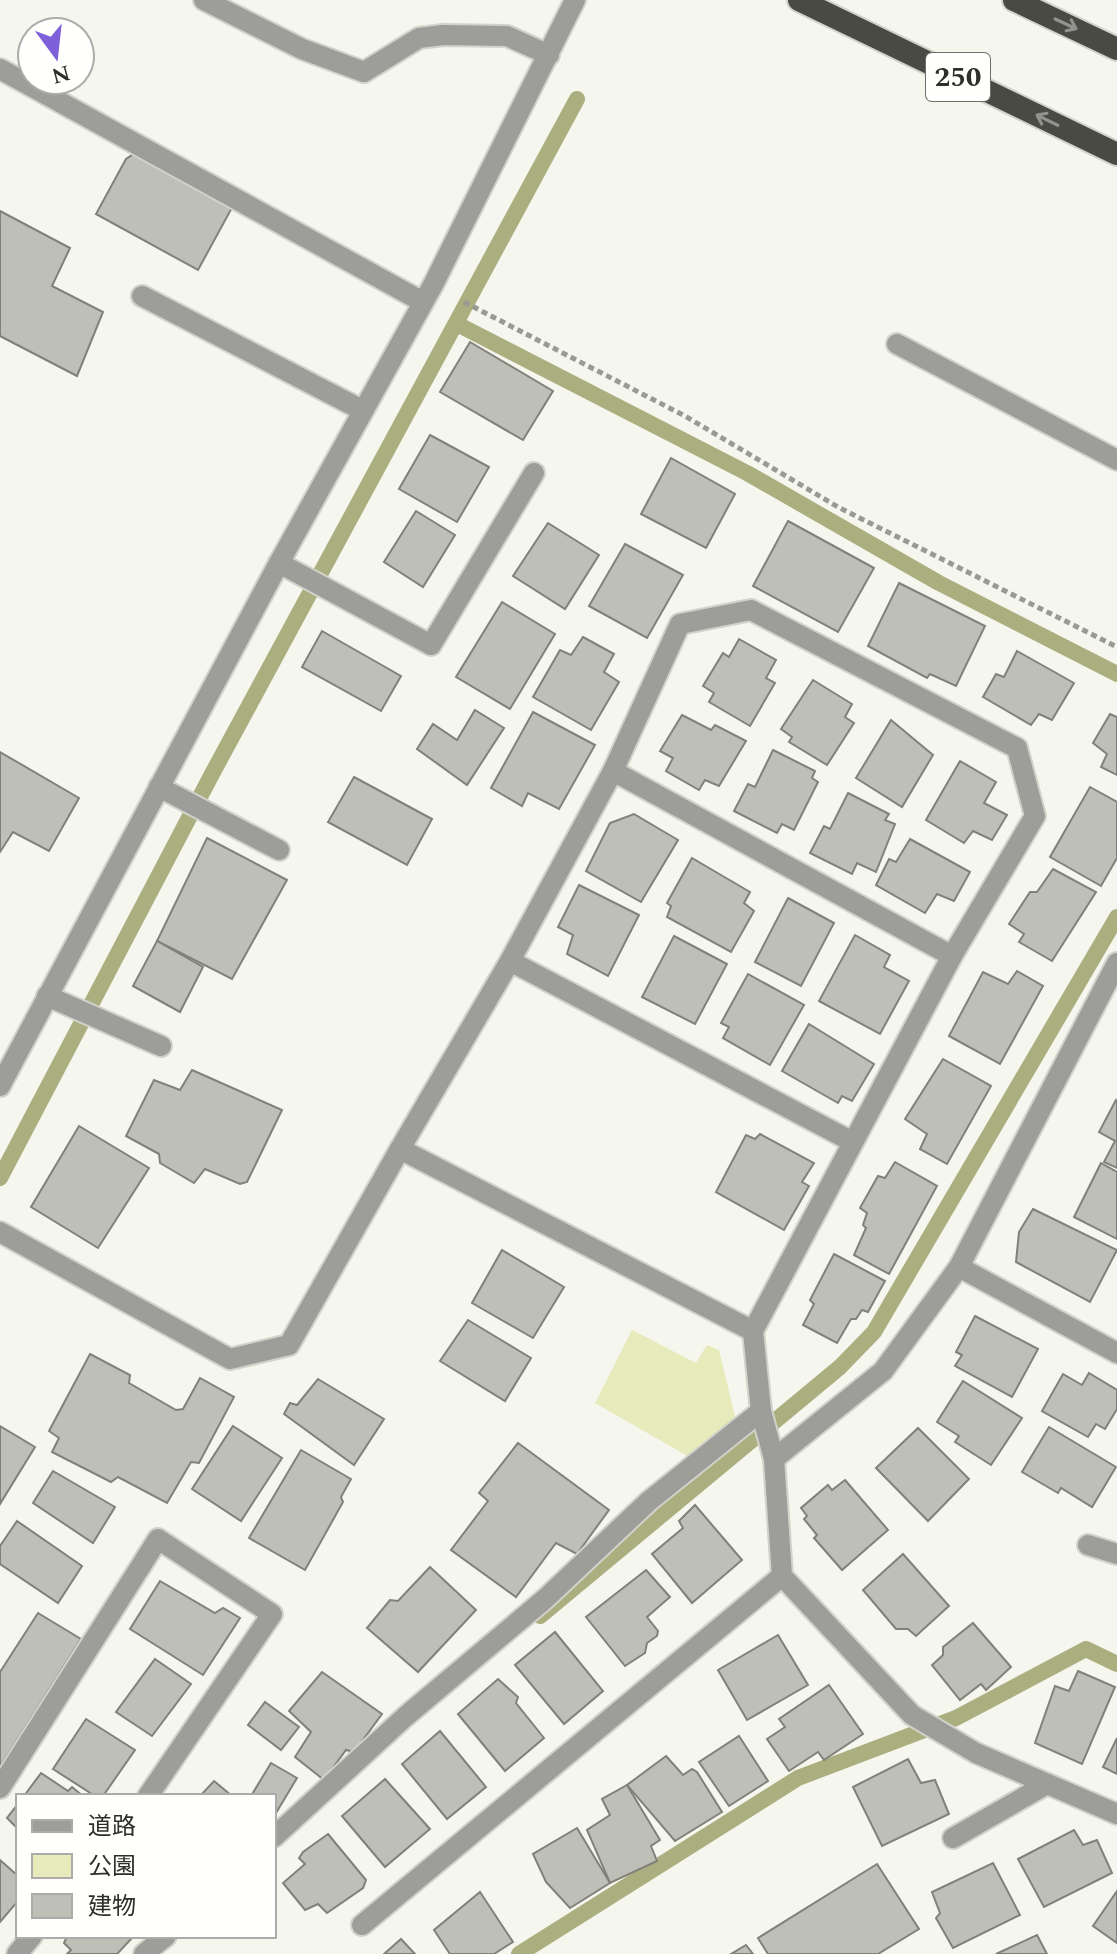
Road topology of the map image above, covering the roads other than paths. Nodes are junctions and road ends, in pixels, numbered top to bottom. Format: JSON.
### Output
{"nodes":[{"id":1,"x":204,"y":0,"type":"edge"},
{"id":2,"x":575,"y":0,"type":"edge"},
{"id":3,"x":799,"y":0,"type":"edge"},
{"id":4,"x":1014,"y":0,"type":"edge"},
{"id":5,"x":1117,"y":49,"type":"edge"},
{"id":6,"x":549,"y":55,"type":"junction"},
{"id":7,"x":0,"y":69,"type":"edge"},
{"id":8,"x":1117,"y":154,"type":"edge"},
{"id":9,"x":142,"y":296,"type":"dead end"},
{"id":10,"x":423,"y":302,"type":"junction"},
{"id":11,"x":897,"y":344,"type":"dead end"},
{"id":12,"x":362,"y":410,"type":"junction"},
{"id":13,"x":1117,"y":460,"type":"edge"},
{"id":14,"x":534,"y":473,"type":"dead end"},
{"id":15,"x":279,"y":563,"type":"junction"},
{"id":16,"x":613,"y":771,"type":"junction"},
{"id":17,"x":159,"y":787,"type":"junction"},
{"id":18,"x":279,"y":850,"type":"dead end"},
{"id":19,"x":952,"y":956,"type":"junction"},
{"id":20,"x":510,"y":961,"type":"junction"},
{"id":21,"x":1117,"y":963,"type":"edge"},
{"id":22,"x":47,"y":996,"type":"junction"},
{"id":23,"x":161,"y":1046,"type":"dead end"},
{"id":24,"x":0,"y":1086,"type":"edge"},
{"id":25,"x":851,"y":1141,"type":"junction"},
{"id":26,"x":400,"y":1149,"type":"junction"},
{"id":27,"x":0,"y":1232,"type":"edge"},
{"id":28,"x":959,"y":1267,"type":"junction"},
{"id":29,"x":753,"y":1331,"type":"junction"},
{"id":30,"x":1117,"y":1353,"type":"edge"},
{"id":31,"x":767,"y":1433,"type":"junction"},
{"id":32,"x":1088,"y":1545,"type":"dead end"},
{"id":33,"x":1117,"y":1554,"type":"edge"},
{"id":34,"x":782,"y":1576,"type":"junction"},
{"id":35,"x":1047,"y":1784,"type":"junction"},
{"id":36,"x":0,"y":1788,"type":"edge"},
{"id":37,"x":149,"y":1794,"type":"edge"},
{"id":38,"x":1117,"y":1814,"type":"edge"},
{"id":39,"x":276,"y":1835,"type":"edge"},
{"id":40,"x":953,"y":1838,"type":"dead end"},
{"id":41,"x":362,"y":1925,"type":"dead end"},
{"id":42,"x":30,"y":1938,"type":"edge"},
{"id":43,"x":164,"y":1938,"type":"edge"},
{"id":44,"x":17,"y":1954,"type":"edge"},
{"id":45,"x":144,"y":1954,"type":"edge"}],
"edges":[{"from":1,"to":6,"type":"street"},
{"from":2,"to":6,"type":"street"},
{"from":8,"to":3,"type":"highway","number":"250","one_way":true},
{"from":4,"to":5,"type":"highway","one_way":true},
{"from":6,"to":10,"type":"street"},
{"from":7,"to":10,"type":"street"},
{"from":9,"to":12,"type":"street"},
{"from":10,"to":12,"type":"street"},
{"from":11,"to":13,"type":"street"},
{"from":12,"to":15,"type":"street"},
{"from":14,"to":15,"type":"street"},
{"from":15,"to":17,"type":"street"},
{"from":16,"to":19,"type":"street"},
{"from":16,"to":19,"type":"street"},
{"from":16,"to":20,"type":"street"},
{"from":17,"to":18,"type":"street"},
{"from":17,"to":22,"type":"street"},
{"from":19,"to":25,"type":"street"},
{"from":20,"to":25,"type":"street"},
{"from":20,"to":26,"type":"street"},
{"from":21,"to":28,"type":"street"},
{"from":22,"to":23,"type":"street"},
{"from":22,"to":24,"type":"street"},
{"from":25,"to":29,"type":"street"},
{"from":26,"to":27,"type":"street"},
{"from":26,"to":29,"type":"street"},
{"from":28,"to":30,"type":"street"},
{"from":28,"to":31,"type":"street"},
{"from":29,"to":31,"type":"street"},
{"from":31,"to":34,"type":"street"},
{"from":31,"to":39,"type":"street"},
{"from":32,"to":33,"type":"street"},
{"from":34,"to":35,"type":"street"},
{"from":34,"to":41,"type":"street"},
{"from":35,"to":38,"type":"street"},
{"from":35,"to":40,"type":"street"},
{"from":36,"to":37,"type":"street"},
{"from":42,"to":44,"type":"street"},
{"from":43,"to":45,"type":"street"}]}
